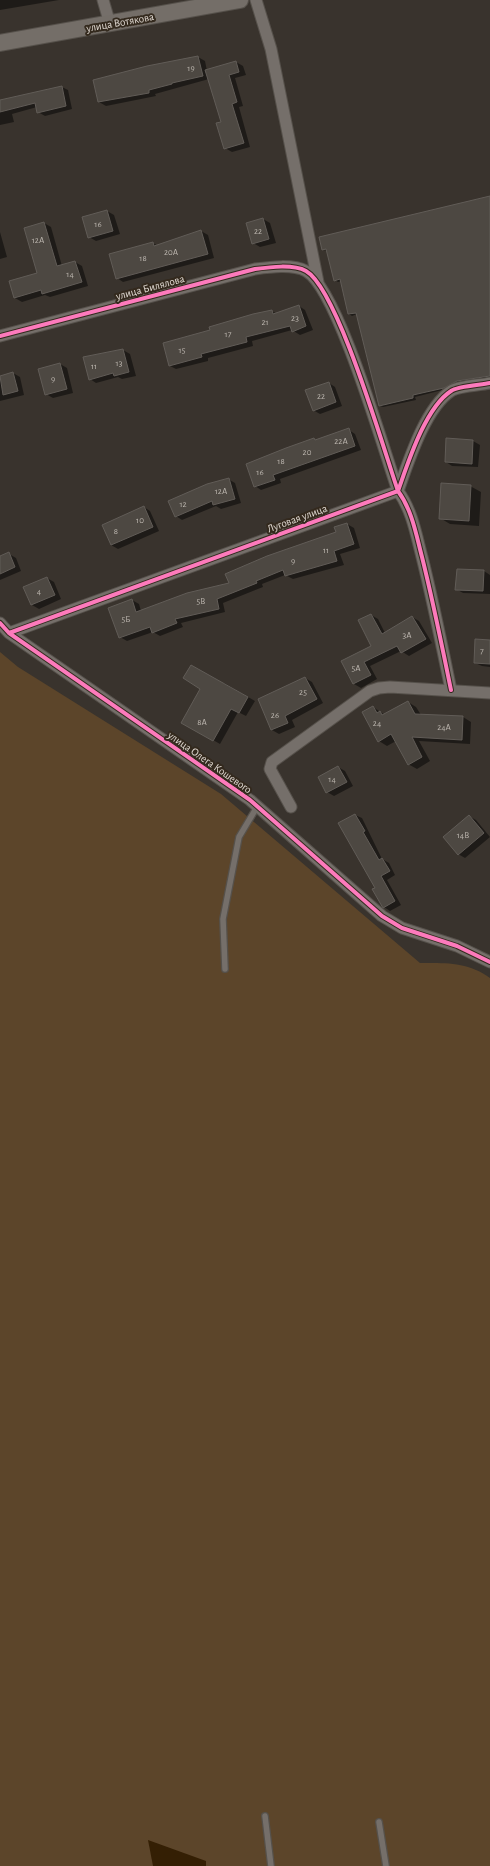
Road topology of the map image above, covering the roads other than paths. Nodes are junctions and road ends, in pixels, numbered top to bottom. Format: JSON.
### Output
{"nodes":[{"id":1,"x":103,"y":0,"type":"edge"},
{"id":2,"x":240,"y":0,"type":"edge"},
{"id":3,"x":256,"y":0,"type":"edge"},
{"id":4,"x":110,"y":24,"type":"junction"},
{"id":5,"x":0,"y":43,"type":"edge"},
{"id":6,"x":318,"y":282,"type":"junction"},
{"id":7,"x":0,"y":336,"type":"edge"},
{"id":8,"x":490,"y":383,"type":"edge"},
{"id":9,"x":398,"y":492,"type":"junction"},
{"id":10,"x":0,"y":623,"type":"edge"},
{"id":11,"x":9,"y":633,"type":"junction"},
{"id":12,"x":451,"y":690,"type":"junction"},
{"id":13,"x":490,"y":693,"type":"edge"},
{"id":14,"x":257,"y":806,"type":"junction"},
{"id":15,"x":291,"y":807,"type":"dead end"},
{"id":16,"x":490,"y":962,"type":"edge"},
{"id":17,"x":226,"y":969,"type":"dead end"},
{"id":18,"x":265,"y":1816,"type":"dead end"},
{"id":19,"x":379,"y":1822,"type":"dead end"},
{"id":20,"x":271,"y":1866,"type":"edge"},
{"id":21,"x":386,"y":1866,"type":"edge"}],
"edges":[{"from":1,"to":4,"type":"street"},
{"from":2,"to":4,"type":"street","name":"улица Вотякова"},
{"from":3,"to":6,"type":"street"},
{"from":4,"to":5,"type":"street","name":"улица Вотякова"},
{"from":6,"to":7,"type":"street","name":"улица Билялова"},
{"from":6,"to":9,"type":"street"},
{"from":8,"to":9,"type":"street"},
{"from":9,"to":11,"type":"street","name":"Луговая улица"},
{"from":9,"to":12,"type":"street"},
{"from":10,"to":11,"type":"street","name":"улица Олега Кошевого"},
{"from":11,"to":14,"type":"street","name":"улица Олега Кошевого"},
{"from":12,"to":13,"type":"street"},
{"from":12,"to":15,"type":"street"},
{"from":14,"to":16,"type":"street","name":"улица Олега Кошевого"},
{"from":14,"to":17,"type":"lane"},
{"from":18,"to":20,"type":"lane"},
{"from":19,"to":21,"type":"lane"}]}
